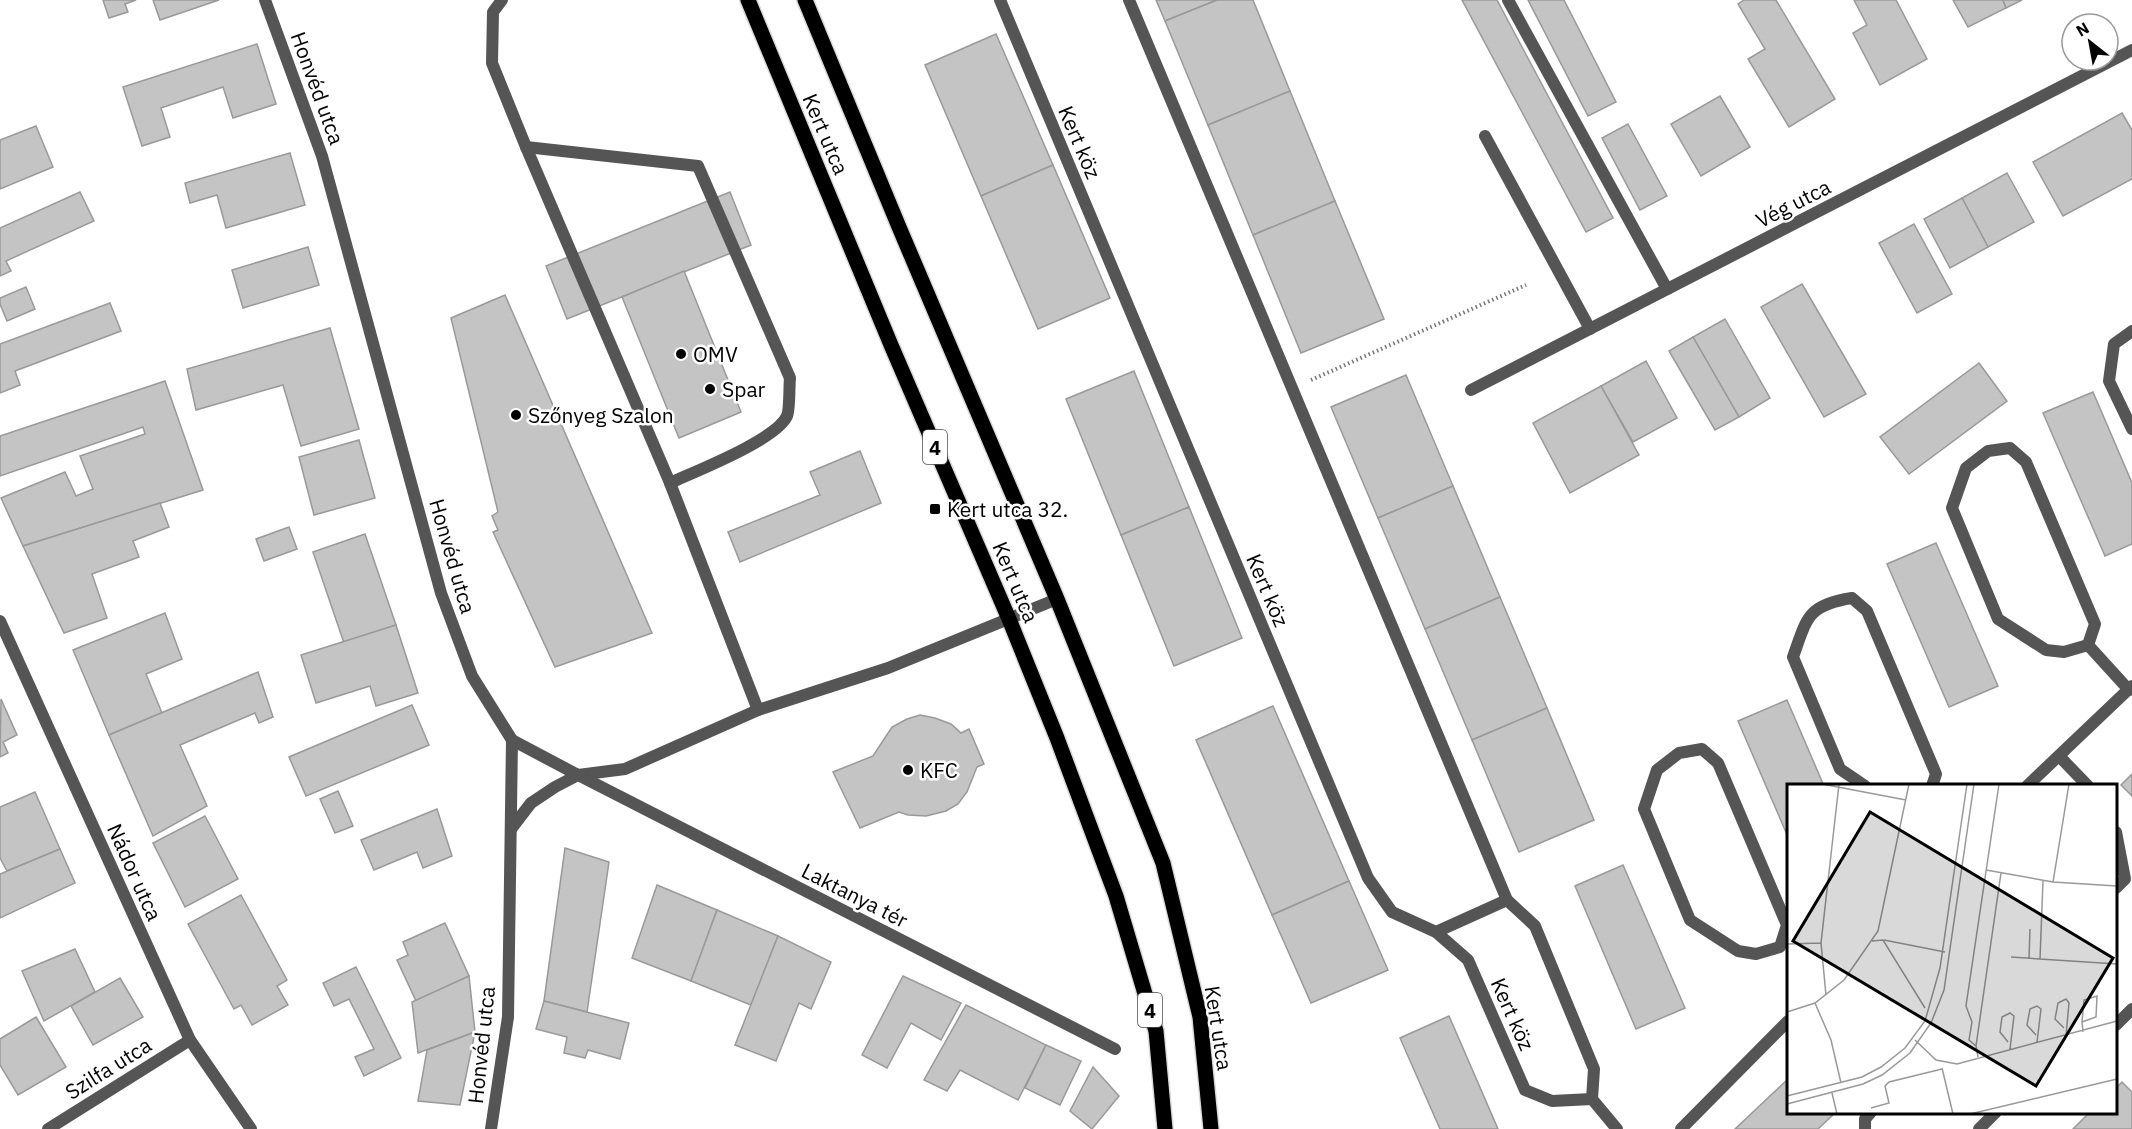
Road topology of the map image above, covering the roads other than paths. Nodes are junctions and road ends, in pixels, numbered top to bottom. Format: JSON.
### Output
{"nodes":[{"id":1,"x":265,"y":0,"type":"edge"},
{"id":2,"x":502,"y":0,"type":"edge"},
{"id":3,"x":748,"y":0,"type":"edge"},
{"id":4,"x":806,"y":0,"type":"edge"},
{"id":5,"x":1000,"y":0,"type":"edge"},
{"id":6,"x":1129,"y":0,"type":"edge"},
{"id":7,"x":1508,"y":0,"type":"edge"},
{"id":8,"x":2132,"y":50,"type":"edge"},
{"id":9,"x":1485,"y":136,"type":"dead end"},
{"id":10,"x":526,"y":147,"type":"junction"},
{"id":11,"x":1667,"y":289,"type":"junction"},
{"id":12,"x":1590,"y":329,"type":"junction"},
{"id":13,"x":2132,"y":331,"type":"edge"},
{"id":14,"x":1471,"y":390,"type":"dead end"},
{"id":15,"x":2132,"y":429,"type":"edge"},
{"id":16,"x":670,"y":483,"type":"junction"},
{"id":17,"x":1058,"y":599,"type":"junction"},
{"id":18,"x":1009,"y":619,"type":"junction"},
{"id":19,"x":0,"y":621,"type":"edge"},
{"id":20,"x":2088,"y":645,"type":"junction"},
{"id":21,"x":2130,"y":688,"type":"edge"},
{"id":22,"x":758,"y":710,"type":"junction"},
{"id":23,"x":512,"y":740,"type":"junction"},
{"id":24,"x":2059,"y":756,"type":"junction"},
{"id":25,"x":578,"y":776,"type":"junction"},
{"id":26,"x":1862,"y":784,"type":"edge"},
{"id":27,"x":1933,"y":784,"type":"edge"},
{"id":28,"x":2029,"y":784,"type":"edge"},
{"id":29,"x":2086,"y":784,"type":"edge"},
{"id":30,"x":511,"y":829,"type":"junction"},
{"id":31,"x":2117,"y":841,"type":"edge"},
{"id":32,"x":2117,"y":886,"type":"edge"},
{"id":33,"x":1507,"y":900,"type":"junction"},
{"id":34,"x":1436,"y":932,"type":"junction"},
{"id":35,"x":1784,"y":952,"type":"edge"},
{"id":36,"x":2132,"y":1009,"type":"edge"},
{"id":37,"x":1787,"y":1022,"type":"edge"},
{"id":38,"x":2117,"y":1023,"type":"edge"},
{"id":39,"x":190,"y":1040,"type":"junction"},
{"id":40,"x":1115,"y":1049,"type":"dead end"},
{"id":41,"x":1592,"y":1099,"type":"junction"},
{"id":42,"x":1870,"y":1114,"type":"edge"},
{"id":43,"x":1995,"y":1114,"type":"edge"},
{"id":44,"x":48,"y":1129,"type":"edge"},
{"id":45,"x":251,"y":1129,"type":"edge"},
{"id":46,"x":491,"y":1129,"type":"edge"},
{"id":47,"x":1165,"y":1129,"type":"edge"},
{"id":48,"x":1211,"y":1129,"type":"edge"},
{"id":49,"x":1617,"y":1129,"type":"edge"},
{"id":50,"x":1681,"y":1129,"type":"edge"},
{"id":51,"x":1865,"y":1129,"type":"edge"},
{"id":52,"x":1979,"y":1129,"type":"edge"}],
"edges":[{"from":1,"to":23,"type":"street","name":"Honvéd utca"},
{"from":2,"to":10,"type":"street"},
{"from":3,"to":18,"type":"main road","name":"Kert utca","number":"4"},
{"from":4,"to":17,"type":"main road","name":"Kert utca","number":"4"},
{"from":5,"to":34,"type":"street","name":"Kert köz"},
{"from":6,"to":33,"type":"street"},
{"from":7,"to":11,"type":"street"},
{"from":8,"to":11,"type":"street","name":"Vég utca"},
{"from":9,"to":12,"type":"street"},
{"from":10,"to":16,"type":"street"},
{"from":10,"to":16,"type":"street"},
{"from":11,"to":12,"type":"street","name":"Vég utca"},
{"from":12,"to":14,"type":"street","name":"Vég utca"},
{"from":13,"to":15,"type":"street"},
{"from":16,"to":22,"type":"street"},
{"from":17,"to":18,"type":"street"},
{"from":17,"to":48,"type":"main road","name":"Kert utca","number":"4"},
{"from":18,"to":22,"type":"street"},
{"from":18,"to":47,"type":"main road","name":"Kert utca","number":"4"},
{"from":19,"to":39,"type":"street","name":"Nádor utca"},
{"from":20,"to":20,"type":"street"},
{"from":20,"to":21,"type":"street"},
{"from":21,"to":24,"type":"street"},
{"from":22,"to":25,"type":"street"},
{"from":23,"to":25,"type":"street","name":"Laktanya tér"},
{"from":23,"to":30,"type":"street","name":"Honvéd utca"},
{"from":24,"to":28,"type":"street"},
{"from":24,"to":29,"type":"street"},
{"from":25,"to":30,"type":"street"},
{"from":25,"to":40,"type":"street","name":"Laktanya tér"},
{"from":26,"to":27,"type":"street"},
{"from":30,"to":46,"type":"street","name":"Honvéd utca"},
{"from":31,"to":32,"type":"street"},
{"from":33,"to":34,"type":"street"},
{"from":33,"to":41,"type":"street"},
{"from":34,"to":41,"type":"street","name":"Kert köz"},
{"from":35,"to":35,"type":"street"},
{"from":36,"to":38,"type":"street"},
{"from":37,"to":50,"type":"street"},
{"from":39,"to":44,"type":"street","name":"Szilfa utca"},
{"from":39,"to":45,"type":"street","name":"Nádor utca"},
{"from":41,"to":49,"type":"street"},
{"from":42,"to":51,"type":"street"},
{"from":43,"to":52,"type":"street"}]}
